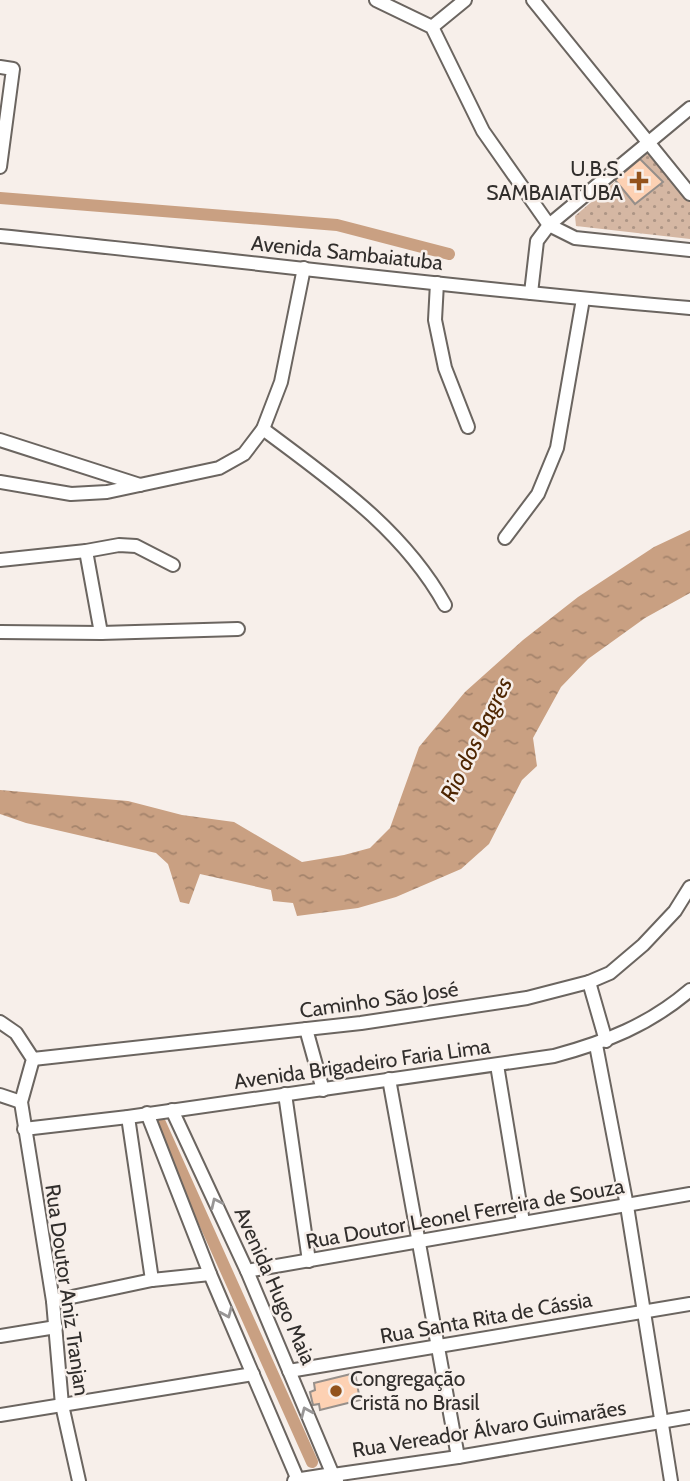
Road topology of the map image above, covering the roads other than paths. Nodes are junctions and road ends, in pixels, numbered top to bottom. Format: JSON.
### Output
{"nodes":[{"id":1,"x":376,"y":0,"type":"edge"},
{"id":2,"x":465,"y":0,"type":"edge"},
{"id":3,"x":533,"y":0,"type":"edge"},
{"id":4,"x":432,"y":27,"type":"junction"},
{"id":5,"x":0,"y":67,"type":"edge"},
{"id":6,"x":690,"y":108,"type":"edge"},
{"id":7,"x":648,"y":142,"type":"junction"},
{"id":8,"x":0,"y":167,"type":"edge"},
{"id":9,"x":690,"y":194,"type":"edge"},
{"id":10,"x":549,"y":225,"type":"junction"},
{"id":11,"x":0,"y":236,"type":"edge"},
{"id":12,"x":690,"y":250,"type":"edge"},
{"id":13,"x":304,"y":268,"type":"junction"},
{"id":14,"x":437,"y":283,"type":"junction"},
{"id":15,"x":531,"y":293,"type":"junction"},
{"id":16,"x":583,"y":299,"type":"junction"},
{"id":17,"x":690,"y":308,"type":"edge"},
{"id":18,"x":468,"y":427,"type":"dead end"},
{"id":19,"x":263,"y":429,"type":"junction"},
{"id":20,"x":0,"y":440,"type":"edge"},
{"id":21,"x":0,"y":482,"type":"edge"},
{"id":22,"x":142,"y":485,"type":"junction"},
{"id":23,"x":505,"y":538,"type":"dead end"},
{"id":24,"x":86,"y":551,"type":"junction"},
{"id":25,"x":0,"y":560,"type":"edge"},
{"id":26,"x":173,"y":565,"type":"dead end"},
{"id":27,"x":445,"y":605,"type":"dead end"},
{"id":28,"x":239,"y":629,"type":"dead end"},
{"id":29,"x":0,"y":632,"type":"edge"},
{"id":30,"x":101,"y":633,"type":"junction"},
{"id":31,"x":690,"y":887,"type":"edge"},
{"id":32,"x":589,"y":982,"type":"junction"},
{"id":33,"x":690,"y":990,"type":"edge"},
{"id":34,"x":0,"y":1022,"type":"edge"},
{"id":35,"x":306,"y":1029,"type":"junction"},
{"id":36,"x":601,"y":1043,"type":"junction"},
{"id":37,"x":33,"y":1059,"type":"junction"},
{"id":38,"x":497,"y":1065,"type":"junction"},
{"id":39,"x":389,"y":1079,"type":"junction"},
{"id":40,"x":323,"y":1090,"type":"junction"},
{"id":41,"x":285,"y":1094,"type":"junction"},
{"id":42,"x":0,"y":1095,"type":"edge"},
{"id":43,"x":20,"y":1102,"type":"junction"},
{"id":44,"x":172,"y":1110,"type":"junction"},
{"id":45,"x":147,"y":1114,"type":"junction"},
{"id":46,"x":128,"y":1116,"type":"junction"},
{"id":47,"x":24,"y":1129,"type":"junction"},
{"id":48,"x":690,"y":1195,"type":"edge"},
{"id":49,"x":627,"y":1206,"type":"junction"},
{"id":50,"x":523,"y":1222,"type":"junction"},
{"id":51,"x":419,"y":1242,"type":"junction"},
{"id":52,"x":309,"y":1261,"type":"junction"},
{"id":53,"x":247,"y":1271,"type":"junction"},
{"id":54,"x":210,"y":1273,"type":"junction"},
{"id":55,"x":152,"y":1280,"type":"junction"},
{"id":56,"x":53,"y":1301,"type":"junction"},
{"id":57,"x":690,"y":1304,"type":"edge"},
{"id":58,"x":644,"y":1312,"type":"junction"},
{"id":59,"x":55,"y":1327,"type":"junction"},
{"id":60,"x":0,"y":1336,"type":"edge"},
{"id":61,"x":438,"y":1346,"type":"junction"},
{"id":62,"x":289,"y":1371,"type":"junction"},
{"id":63,"x":253,"y":1374,"type":"junction"},
{"id":64,"x":62,"y":1405,"type":"junction"},
{"id":65,"x":0,"y":1415,"type":"edge"},
{"id":66,"x":690,"y":1417,"type":"edge"},
{"id":67,"x":663,"y":1422,"type":"junction"},
{"id":68,"x":457,"y":1457,"type":"junction"},
{"id":69,"x":314,"y":1479,"type":"edge"},
{"id":70,"x":79,"y":1481,"type":"edge"},
{"id":71,"x":671,"y":1481,"type":"edge"}],
"edges":[{"from":1,"to":4,"type":"street"},
{"from":2,"to":4,"type":"street"},
{"from":3,"to":7,"type":"street"},
{"from":4,"to":10,"type":"street"},
{"from":5,"to":8,"type":"street"},
{"from":6,"to":7,"type":"street"},
{"from":7,"to":9,"type":"street"},
{"from":7,"to":10,"type":"street"},
{"from":10,"to":12,"type":"street"},
{"from":10,"to":15,"type":"street"},
{"from":11,"to":13,"type":"street","name":"Avenida Sambaiatuba"},
{"from":13,"to":14,"type":"street","name":"Avenida Sambaiatuba"},
{"from":13,"to":19,"type":"street"},
{"from":14,"to":15,"type":"street","name":"Avenida Sambaiatuba"},
{"from":14,"to":18,"type":"street"},
{"from":15,"to":16,"type":"street","name":"Avenida Sambaiatuba"},
{"from":16,"to":17,"type":"street","name":"Avenida Sambaiatuba"},
{"from":16,"to":23,"type":"street"},
{"from":19,"to":22,"type":"street"},
{"from":19,"to":27,"type":"street"},
{"from":20,"to":22,"type":"street"},
{"from":21,"to":22,"type":"street"},
{"from":24,"to":25,"type":"street"},
{"from":24,"to":26,"type":"street"},
{"from":24,"to":30,"type":"street"},
{"from":28,"to":30,"type":"street"},
{"from":29,"to":30,"type":"street"},
{"from":31,"to":32,"type":"street","name":"Caminho São José"},
{"from":32,"to":35,"type":"street","name":"Caminho São José"},
{"from":32,"to":36,"type":"street"},
{"from":33,"to":36,"type":"street","name":"Avenida Brigadeiro Faria Lima"},
{"from":34,"to":37,"type":"street"},
{"from":35,"to":37,"type":"street","name":"Caminho São José"},
{"from":35,"to":40,"type":"street"},
{"from":36,"to":38,"type":"street","name":"Avenida Brigadeiro Faria Lima"},
{"from":36,"to":49,"type":"street"},
{"from":37,"to":43,"type":"street"},
{"from":38,"to":39,"type":"street","name":"Avenida Brigadeiro Faria Lima"},
{"from":38,"to":50,"type":"street"},
{"from":39,"to":40,"type":"street","name":"Avenida Brigadeiro Faria Lima"},
{"from":39,"to":51,"type":"street"},
{"from":40,"to":41,"type":"street","name":"Avenida Brigadeiro Faria Lima"},
{"from":41,"to":44,"type":"street","name":"Avenida Brigadeiro Faria Lima"},
{"from":41,"to":52,"type":"street"},
{"from":42,"to":43,"type":"street"},
{"from":43,"to":47,"type":"street","name":"Rua Doutor Aniz Tranjan"},
{"from":44,"to":45,"type":"street","name":"Avenida Brigadeiro Faria Lima"},
{"from":53,"to":44,"type":"street","name":"Avenida Hugo Maia","one_way":true},
{"from":45,"to":46,"type":"street","name":"Avenida Brigadeiro Faria Lima"},
{"from":45,"to":54,"type":"street"},
{"from":46,"to":47,"type":"street","name":"Avenida Brigadeiro Faria Lima"},
{"from":46,"to":55,"type":"street"},
{"from":47,"to":56,"type":"street","name":"Rua Doutor Aniz Tranjan"},
{"from":48,"to":49,"type":"street","name":"Rua Doutor Leonel Ferreira de Souza"},
{"from":49,"to":50,"type":"street","name":"Rua Doutor Leonel Ferreira de Souza"},
{"from":49,"to":58,"type":"street"},
{"from":50,"to":51,"type":"street","name":"Rua Doutor Leonel Ferreira de Souza"},
{"from":51,"to":52,"type":"street","name":"Rua Doutor Leonel Ferreira de Souza"},
{"from":51,"to":61,"type":"street"},
{"from":52,"to":53,"type":"street","name":"Rua Doutor Leonel Ferreira de Souza"},
{"from":53,"to":62,"type":"street","name":"Avenida Hugo Maia"},
{"from":54,"to":55,"type":"street"},
{"from":54,"to":63,"type":"street","one_way":true},
{"from":55,"to":56,"type":"street"},
{"from":56,"to":59,"type":"street","name":"Rua Doutor Aniz Tranjan"},
{"from":57,"to":58,"type":"street","name":"Rua Santa Rita de Cássia"},
{"from":58,"to":61,"type":"street","name":"Rua Santa Rita de Cássia"},
{"from":58,"to":67,"type":"street"},
{"from":59,"to":60,"type":"street"},
{"from":59,"to":64,"type":"street","name":"Rua Doutor Aniz Tranjan"},
{"from":61,"to":62,"type":"street","name":"Rua Santa Rita de Cássia"},
{"from":61,"to":68,"type":"street"},
{"from":69,"to":62,"type":"street","name":"Avenida Hugo Maia","one_way":true},
{"from":63,"to":64,"type":"street"},
{"from":63,"to":69,"type":"street"},
{"from":64,"to":65,"type":"street"},
{"from":64,"to":70,"type":"street","name":"Rua Doutor Aniz Tranjan"},
{"from":66,"to":67,"type":"street","name":"Rua Vereador Álvaro Guimarães"},
{"from":67,"to":68,"type":"street","name":"Rua Vereador Álvaro Guimarães"},
{"from":67,"to":71,"type":"street"},
{"from":68,"to":69,"type":"street","name":"Rua Vereador Álvaro Guimarães"}]}
